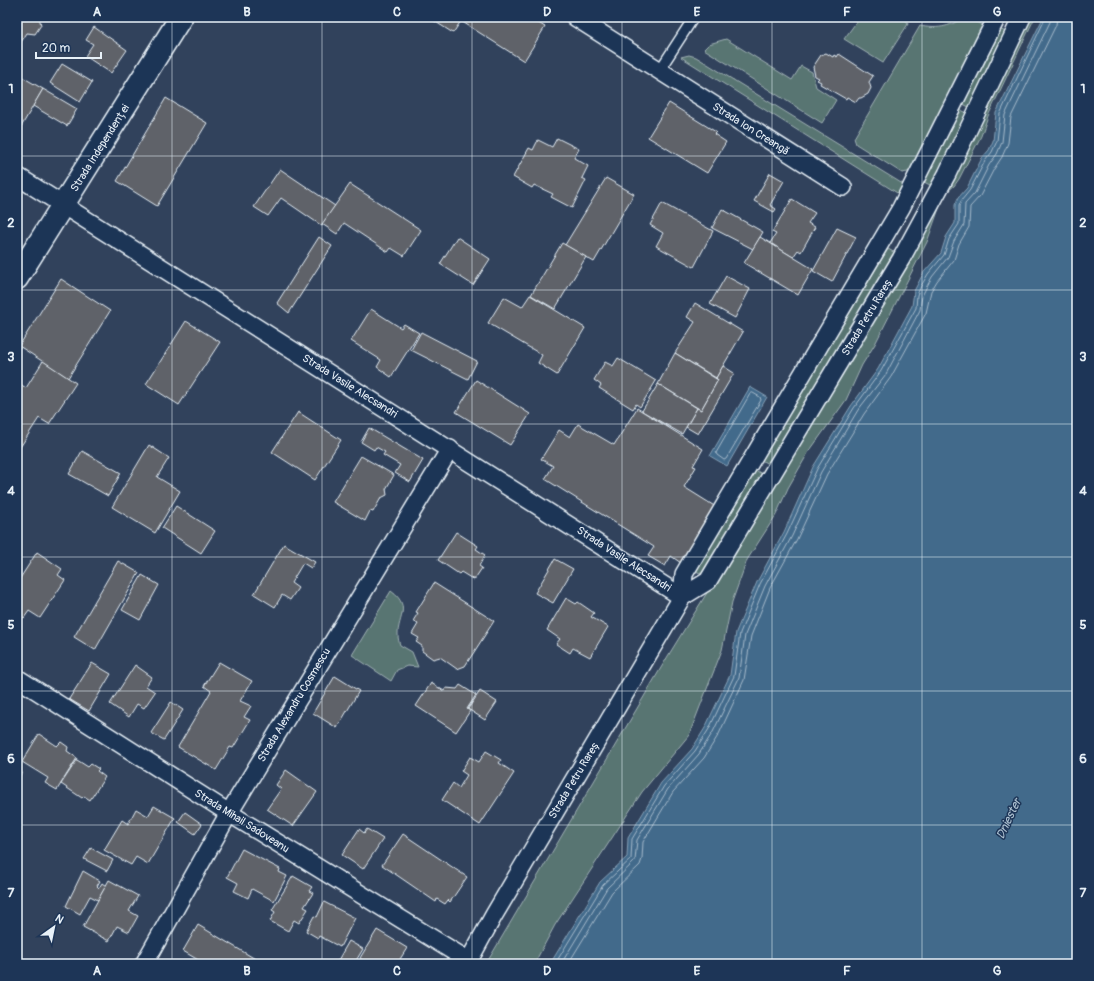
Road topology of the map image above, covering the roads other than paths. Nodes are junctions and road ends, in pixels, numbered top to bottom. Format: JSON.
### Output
{"nodes":[{"id":1,"x":182,"y":17,"type":"edge"},
{"id":2,"x":575,"y":17,"type":"edge"},
{"id":3,"x":694,"y":17,"type":"edge"},
{"id":4,"x":998,"y":17,"type":"edge"},
{"id":5,"x":1022,"y":17,"type":"edge"},
{"id":6,"x":659,"y":70,"type":"junction"},
{"id":7,"x":17,"y":176,"type":"edge"},
{"id":8,"x":843,"y":186,"type":"dead end"},
{"id":9,"x":64,"y":206,"type":"junction"},
{"id":10,"x":17,"y":278,"type":"edge"},
{"id":11,"x":450,"y":449,"type":"junction"},
{"id":12,"x":682,"y":597,"type":"junction"},
{"id":13,"x":17,"y":678,"type":"edge"},
{"id":14,"x":229,"y":813,"type":"junction"},
{"id":15,"x":468,"y":963,"type":"edge"},
{"id":16,"x":144,"y":964,"type":"edge"}],
"edges":[{"from":1,"to":9,"type":"main road","name":"Strada Independenței"},
{"from":2,"to":6,"type":"street","name":"Strada Ion Creangă"},
{"from":3,"to":6,"type":"lane"},
{"from":4,"to":12,"type":"street","name":"Strada Petru Rareș"},
{"from":5,"to":12,"type":"street","name":"Strada Petru Rareș"},
{"from":6,"to":8,"type":"street","name":"Strada Ion Creangă"},
{"from":7,"to":9,"type":"street","name":"Strada Vasile Alecsandri"},
{"from":9,"to":10,"type":"main road","name":"Strada Independenței"},
{"from":9,"to":11,"type":"street","name":"Strada Vasile Alecsandri"},
{"from":11,"to":12,"type":"street","name":"Strada Vasile Alecsandri"},
{"from":11,"to":14,"type":"street","name":"Strada Alexandru Cosmescu"},
{"from":12,"to":15,"type":"street","name":"Strada Petru Rareș"},
{"from":13,"to":14,"type":"street","name":"Strada Mihail Sadoveanu"},
{"from":14,"to":15,"type":"street","name":"Strada Mihail Sadoveanu"},
{"from":14,"to":16,"type":"street","name":"Strada Alexandru Cosmescu"}]}
